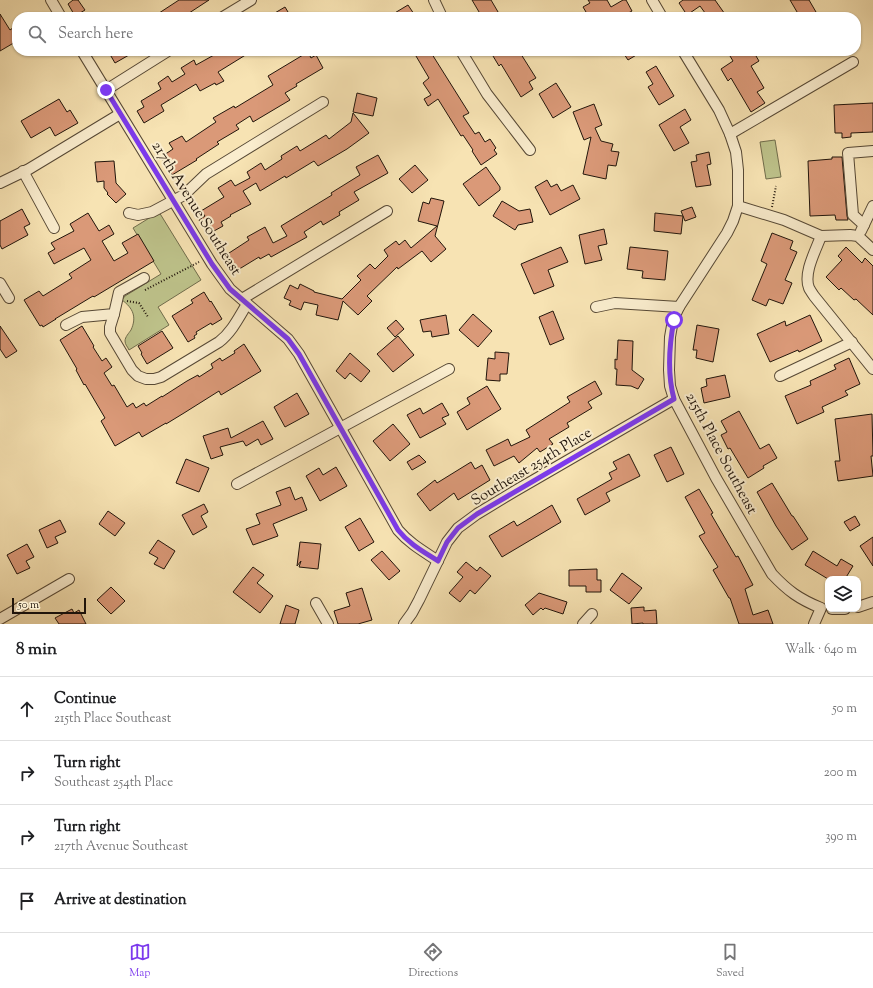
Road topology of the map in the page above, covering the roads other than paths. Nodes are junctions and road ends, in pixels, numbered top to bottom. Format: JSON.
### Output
{"nodes":[{"id":1,"x":51,"y":0,"type":"edge"},
{"id":2,"x":251,"y":0,"type":"edge"},
{"id":3,"x":434,"y":0,"type":"edge"},
{"id":4,"x":652,"y":0,"type":"edge"},
{"id":5,"x":58,"y":12,"type":"edge"},
{"id":6,"x":232,"y":12,"type":"edge"},
{"id":7,"x":440,"y":12,"type":"edge"},
{"id":8,"x":659,"y":12,"type":"edge"},
{"id":9,"x":85,"y":56,"type":"edge"},
{"id":10,"x":160,"y":56,"type":"edge"},
{"id":11,"x":464,"y":56,"type":"edge"},
{"id":12,"x":686,"y":56,"type":"edge"},
{"id":13,"x":853,"y":62,"type":"dead end"},
{"id":14,"x":106,"y":90,"type":"junction"},
{"id":15,"x":323,"y":102,"type":"dead end"},
{"id":16,"x":120,"y":114,"type":"junction"},
{"id":17,"x":730,"y":134,"type":"junction"},
{"id":18,"x":872,"y":142,"type":"edge"},
{"id":19,"x":530,"y":150,"type":"dead end"},
{"id":20,"x":873,"y":151,"type":"edge"},
{"id":21,"x":23,"y":172,"type":"junction"},
{"id":22,"x":0,"y":183,"type":"edge"},
{"id":23,"x":172,"y":200,"type":"junction"},
{"id":24,"x":738,"y":206,"type":"junction"},
{"id":25,"x":873,"y":206,"type":"edge"},
{"id":26,"x":387,"y":211,"type":"dead end"},
{"id":27,"x":129,"y":213,"type":"dead end"},
{"id":28,"x":864,"y":225,"type":"junction"},
{"id":29,"x":54,"y":228,"type":"dead end"},
{"id":30,"x":821,"y":236,"type":"junction"},
{"id":31,"x":858,"y":236,"type":"junction"},
{"id":32,"x":873,"y":250,"type":"edge"},
{"id":33,"x":144,"y":278,"type":"dead end"},
{"id":34,"x":0,"y":283,"type":"edge"},
{"id":35,"x":9,"y":298,"type":"dead end"},
{"id":36,"x":245,"y":301,"type":"junction"},
{"id":37,"x":596,"y":307,"type":"dead end"},
{"id":38,"x":679,"y":307,"type":"junction"},
{"id":39,"x":114,"y":314,"type":"junction"},
{"id":40,"x":66,"y":325,"type":"dead end"},
{"id":41,"x":852,"y":342,"type":"junction"},
{"id":42,"x":449,"y":369,"type":"dead end"},
{"id":43,"x":873,"y":369,"type":"edge"},
{"id":44,"x":780,"y":376,"type":"dead end"},
{"id":45,"x":674,"y":399,"type":"junction"},
{"id":46,"x":341,"y":428,"type":"junction"},
{"id":47,"x":237,"y":484,"type":"dead end"},
{"id":48,"x":438,"y":561,"type":"junction"},
{"id":49,"x":69,"y":579,"type":"dead end"},
{"id":50,"x":873,"y":602,"type":"edge"},
{"id":51,"x":316,"y":604,"type":"dead end"},
{"id":52,"x":861,"y":606,"type":"edge"},
{"id":53,"x":825,"y":608,"type":"edge"},
{"id":54,"x":592,"y":614,"type":"dead end"},
{"id":55,"x":0,"y":620,"type":"edge"},
{"id":56,"x":328,"y":624,"type":"edge"},
{"id":57,"x":404,"y":624,"type":"edge"},
{"id":58,"x":583,"y":624,"type":"edge"},
{"id":59,"x":814,"y":624,"type":"edge"}],
"edges":[{"from":1,"to":5,"type":"street"},
{"from":2,"to":6,"type":"street"},
{"from":3,"to":7,"type":"street"},
{"from":4,"to":8,"type":"street"},
{"from":9,"to":14,"type":"street","name":"217th Avenue Southeast"},
{"from":10,"to":14,"type":"street"},
{"from":11,"to":19,"type":"street"},
{"from":12,"to":17,"type":"street"},
{"from":13,"to":17,"type":"street"},
{"from":14,"to":16,"type":"street","name":"217th Avenue Southeast"},
{"from":15,"to":23,"type":"street"},
{"from":16,"to":21,"type":"street"},
{"from":16,"to":23,"type":"street","name":"217th Avenue Southeast"},
{"from":17,"to":24,"type":"street"},
{"from":18,"to":20,"type":"street"},
{"from":20,"to":28,"type":"street"},
{"from":21,"to":22,"type":"street"},
{"from":21,"to":29,"type":"street"},
{"from":23,"to":27,"type":"street"},
{"from":23,"to":36,"type":"street","name":"217th Avenue Southeast"},
{"from":24,"to":30,"type":"street"},
{"from":24,"to":38,"type":"street","name":"215th Place Southeast"},
{"from":25,"to":28,"type":"street"},
{"from":26,"to":36,"type":"street"},
{"from":28,"to":31,"type":"street"},
{"from":30,"to":31,"type":"street"},
{"from":30,"to":41,"type":"street"},
{"from":31,"to":32,"type":"street"},
{"from":33,"to":39,"type":"street"},
{"from":34,"to":35,"type":"street"},
{"from":36,"to":39,"type":"street"},
{"from":36,"to":46,"type":"street","name":"217th Avenue Southeast"},
{"from":37,"to":38,"type":"street"},
{"from":38,"to":45,"type":"street","name":"215th Place Southeast"},
{"from":39,"to":40,"type":"street"},
{"from":41,"to":43,"type":"street"},
{"from":41,"to":44,"type":"street"},
{"from":42,"to":46,"type":"street"},
{"from":45,"to":48,"type":"street","name":"Southeast 254th Place"},
{"from":45,"to":53,"type":"street","name":"215th Place Southeast"},
{"from":46,"to":47,"type":"street"},
{"from":46,"to":48,"type":"street","name":"217th Avenue Southeast"},
{"from":48,"to":57,"type":"street","name":"Southeast 254th Place"},
{"from":49,"to":55,"type":"street"},
{"from":50,"to":52,"type":"street"},
{"from":51,"to":56,"type":"street"},
{"from":53,"to":59,"type":"street","name":"215th Place Southeast"},
{"from":54,"to":58,"type":"street"}]}
